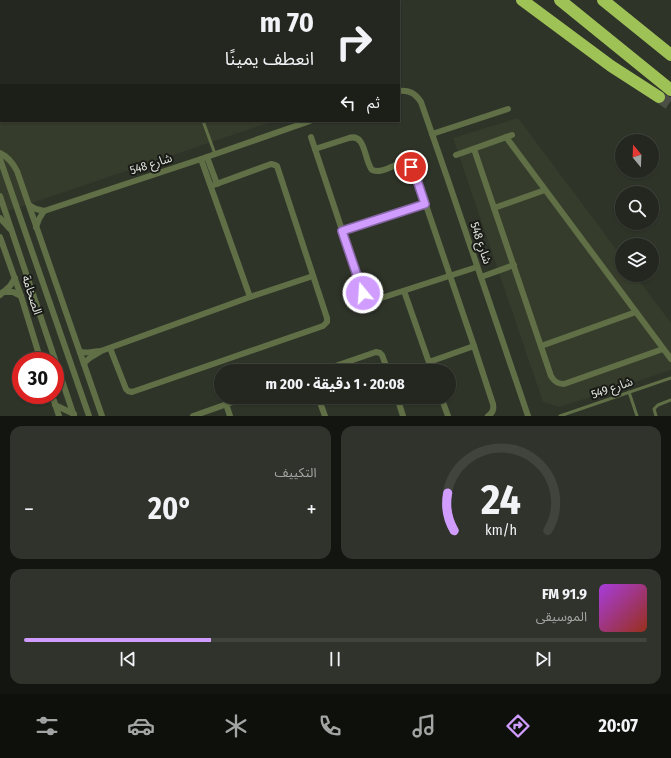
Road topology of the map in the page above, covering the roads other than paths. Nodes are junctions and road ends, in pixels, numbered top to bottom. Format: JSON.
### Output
{"nodes":[{"id":1,"x":522,"y":0,"type":"edge"},
{"id":2,"x":560,"y":0,"type":"edge"},
{"id":3,"x":603,"y":0,"type":"edge"},
{"id":4,"x":671,"y":55,"type":"edge"},
{"id":5,"x":671,"y":90,"type":"tunnel mouth"},
{"id":6,"x":400,"y":91,"type":"edge"},
{"id":7,"x":658,"y":97,"type":"tunnel mouth"},
{"id":8,"x":508,"y":109,"type":"dead end"},
{"id":9,"x":203,"y":122,"type":"edge"},
{"id":10,"x":307,"y":122,"type":"edge"},
{"id":11,"x":432,"y":134,"type":"junction"},
{"id":12,"x":311,"y":137,"type":"dead end"},
{"id":13,"x":315,"y":149,"type":"junction"},
{"id":14,"x":474,"y":149,"type":"junction"},
{"id":15,"x":0,"y":153,"type":"edge"},
{"id":16,"x":215,"y":154,"type":"junction"},
{"id":17,"x":456,"y":155,"type":"dead end"},
{"id":18,"x":204,"y":158,"type":"junction"},
{"id":19,"x":0,"y":159,"type":"edge"},
{"id":20,"x":214,"y":185,"type":"junction"},
{"id":21,"x":545,"y":190,"type":"junction"},
{"id":22,"x":0,"y":196,"type":"edge"},
{"id":23,"x":425,"y":204,"type":"junction"},
{"id":24,"x":29,"y":205,"type":"junction"},
{"id":25,"x":494,"y":208,"type":"junction"},
{"id":26,"x":44,"y":211,"type":"junction"},
{"id":27,"x":0,"y":218,"type":"edge"},
{"id":28,"x":36,"y":227,"type":"junction"},
{"id":29,"x":12,"y":230,"type":"junction"},
{"id":30,"x":342,"y":231,"type":"junction"},
{"id":31,"x":0,"y":236,"type":"edge"},
{"id":32,"x":514,"y":265,"type":"junction"},
{"id":33,"x":477,"y":267,"type":"junction"},
{"id":34,"x":313,"y":276,"type":"junction"},
{"id":35,"x":450,"y":276,"type":"junction"},
{"id":36,"x":481,"y":277,"type":"junction"},
{"id":37,"x":15,"y":278,"type":"junction"},
{"id":38,"x":404,"y":291,"type":"junction"},
{"id":39,"x":2,"y":294,"type":"edge"},
{"id":40,"x":21,"y":296,"type":"junction"},
{"id":41,"x":250,"y":297,"type":"junction"},
{"id":42,"x":636,"y":312,"type":"junction"},
{"id":43,"x":474,"y":346,"type":"junction"},
{"id":44,"x":541,"y":346,"type":"junction"},
{"id":45,"x":110,"y":348,"type":"junction"},
{"id":46,"x":663,"y":349,"type":"junction"},
{"id":47,"x":101,"y":351,"type":"junction"},
{"id":48,"x":38,"y":352,"type":"edge"},
{"id":49,"x":80,"y":352,"type":"junction"},
{"id":50,"x":671,"y":359,"type":"edge"},
{"id":51,"x":429,"y":362,"type":"joint"},
{"id":52,"x":84,"y":364,"type":"junction"},
{"id":53,"x":342,"y":364,"type":"edge"},
{"id":54,"x":385,"y":364,"type":"edge"},
{"id":55,"x":671,"y":378,"type":"edge"},
{"id":56,"x":628,"y":392,"type":"junction"},
{"id":57,"x":671,"y":400,"type":"edge"},
{"id":58,"x":226,"y":404,"type":"joint"},
{"id":59,"x":321,"y":404,"type":"edge"},
{"id":60,"x":399,"y":404,"type":"edge"},
{"id":61,"x":444,"y":404,"type":"edge"},
{"id":62,"x":55,"y":405,"type":"joint"},
{"id":63,"x":212,"y":413,"type":"edge"},
{"id":64,"x":74,"y":415,"type":"edge"},
{"id":65,"x":59,"y":416,"type":"edge"},
{"id":66,"x":89,"y":416,"type":"edge"},
{"id":67,"x":102,"y":416,"type":"edge"},
{"id":68,"x":193,"y":416,"type":"edge"},
{"id":69,"x":230,"y":416,"type":"edge"},
{"id":70,"x":325,"y":416,"type":"edge"},
{"id":71,"x":403,"y":416,"type":"edge"},
{"id":72,"x":448,"y":416,"type":"edge"},
{"id":73,"x":488,"y":416,"type":"edge"},
{"id":74,"x":528,"y":416,"type":"edge"},
{"id":75,"x":560,"y":416,"type":"edge"},
{"id":76,"x":637,"y":416,"type":"edge"},
{"id":77,"x":656,"y":416,"type":"edge"}],
"edges":[{"from":1,"to":7,"type":"highway"},
{"from":2,"to":5,"type":"highway"},
{"from":3,"to":4,"type":"highway"},
{"from":6,"to":11,"type":"street","name":"شارع 548"},
{"from":8,"to":11,"type":"street"},
{"from":9,"to":16,"type":"lane"},
{"from":10,"to":16,"type":"street","name":"شارع 548"},
{"from":11,"to":33,"type":"street","name":"شارع 548"},
{"from":12,"to":13,"type":"street"},
{"from":13,"to":23,"type":"street"},
{"from":13,"to":30,"type":"street"},
{"from":14,"to":17,"type":"street"},
{"from":14,"to":21,"type":"street"},
{"from":14,"to":25,"type":"street"},
{"from":15,"to":24,"type":"street"},
{"from":16,"to":18,"type":"street","name":"شارع 548"},
{"from":18,"to":20,"type":"street"},
{"from":18,"to":26,"type":"street","name":"شارع 548"},
{"from":19,"to":66,"type":"street"},
{"from":20,"to":34,"type":"street"},
{"from":20,"to":41,"type":"street"},
{"from":21,"to":25,"type":"street"},
{"from":21,"to":42,"type":"street"},
{"from":22,"to":29,"type":"street"},
{"from":23,"to":30,"type":"street"},
{"from":23,"to":35,"type":"street"},
{"from":24,"to":26,"type":"street"},
{"from":24,"to":28,"type":"street"},
{"from":25,"to":32,"type":"street"},
{"from":26,"to":28,"type":"street"},
{"from":27,"to":29,"type":"street"},
{"from":28,"to":49,"type":"street"},
{"from":29,"to":64,"type":"street"},
{"from":30,"to":38,"type":"street"},
{"from":31,"to":37,"type":"street","name":"الصخامة"},
{"from":32,"to":36,"type":"street"},
{"from":32,"to":44,"type":"street"},
{"from":33,"to":35,"type":"street"},
{"from":33,"to":36,"type":"street","name":"شارع 548"},
{"from":34,"to":41,"type":"street"},
{"from":34,"to":45,"type":"street"},
{"from":35,"to":38,"type":"street"},
{"from":35,"to":43,"type":"street"},
{"from":36,"to":74,"type":"street","name":"شارع 548"},
{"from":37,"to":39,"type":"street"},
{"from":37,"to":40,"type":"street","name":"الصخامة"},
{"from":38,"to":51,"type":"street"},
{"from":39,"to":40,"type":"street"},
{"from":40,"to":48,"type":"street","name":"الصخامة"},
{"from":41,"to":45,"type":"street"},
{"from":42,"to":44,"type":"street"},
{"from":42,"to":46,"type":"street"},
{"from":43,"to":51,"type":"street"},
{"from":43,"to":73,"type":"street"},
{"from":44,"to":46,"type":"street"},
{"from":45,"to":47,"type":"street"},
{"from":46,"to":50,"type":"street"},
{"from":47,"to":49,"type":"street"},
{"from":47,"to":52,"type":"street"},
{"from":49,"to":52,"type":"street"},
{"from":52,"to":67,"type":"street"},
{"from":53,"to":54,"type":"street"},
{"from":55,"to":56,"type":"lane","name":"شارع 549"},
{"from":56,"to":75,"type":"lane","name":"شارع 549"},
{"from":56,"to":76,"type":"lane"},
{"from":57,"to":77,"type":"lane"},
{"from":58,"to":63,"type":"street"},
{"from":58,"to":69,"type":"street"},
{"from":59,"to":70,"type":"street"},
{"from":60,"to":71,"type":"street"},
{"from":61,"to":72,"type":"street"},
{"from":62,"to":64,"type":"street"},
{"from":62,"to":65,"type":"street"},
{"from":63,"to":68,"type":"street"}]}
